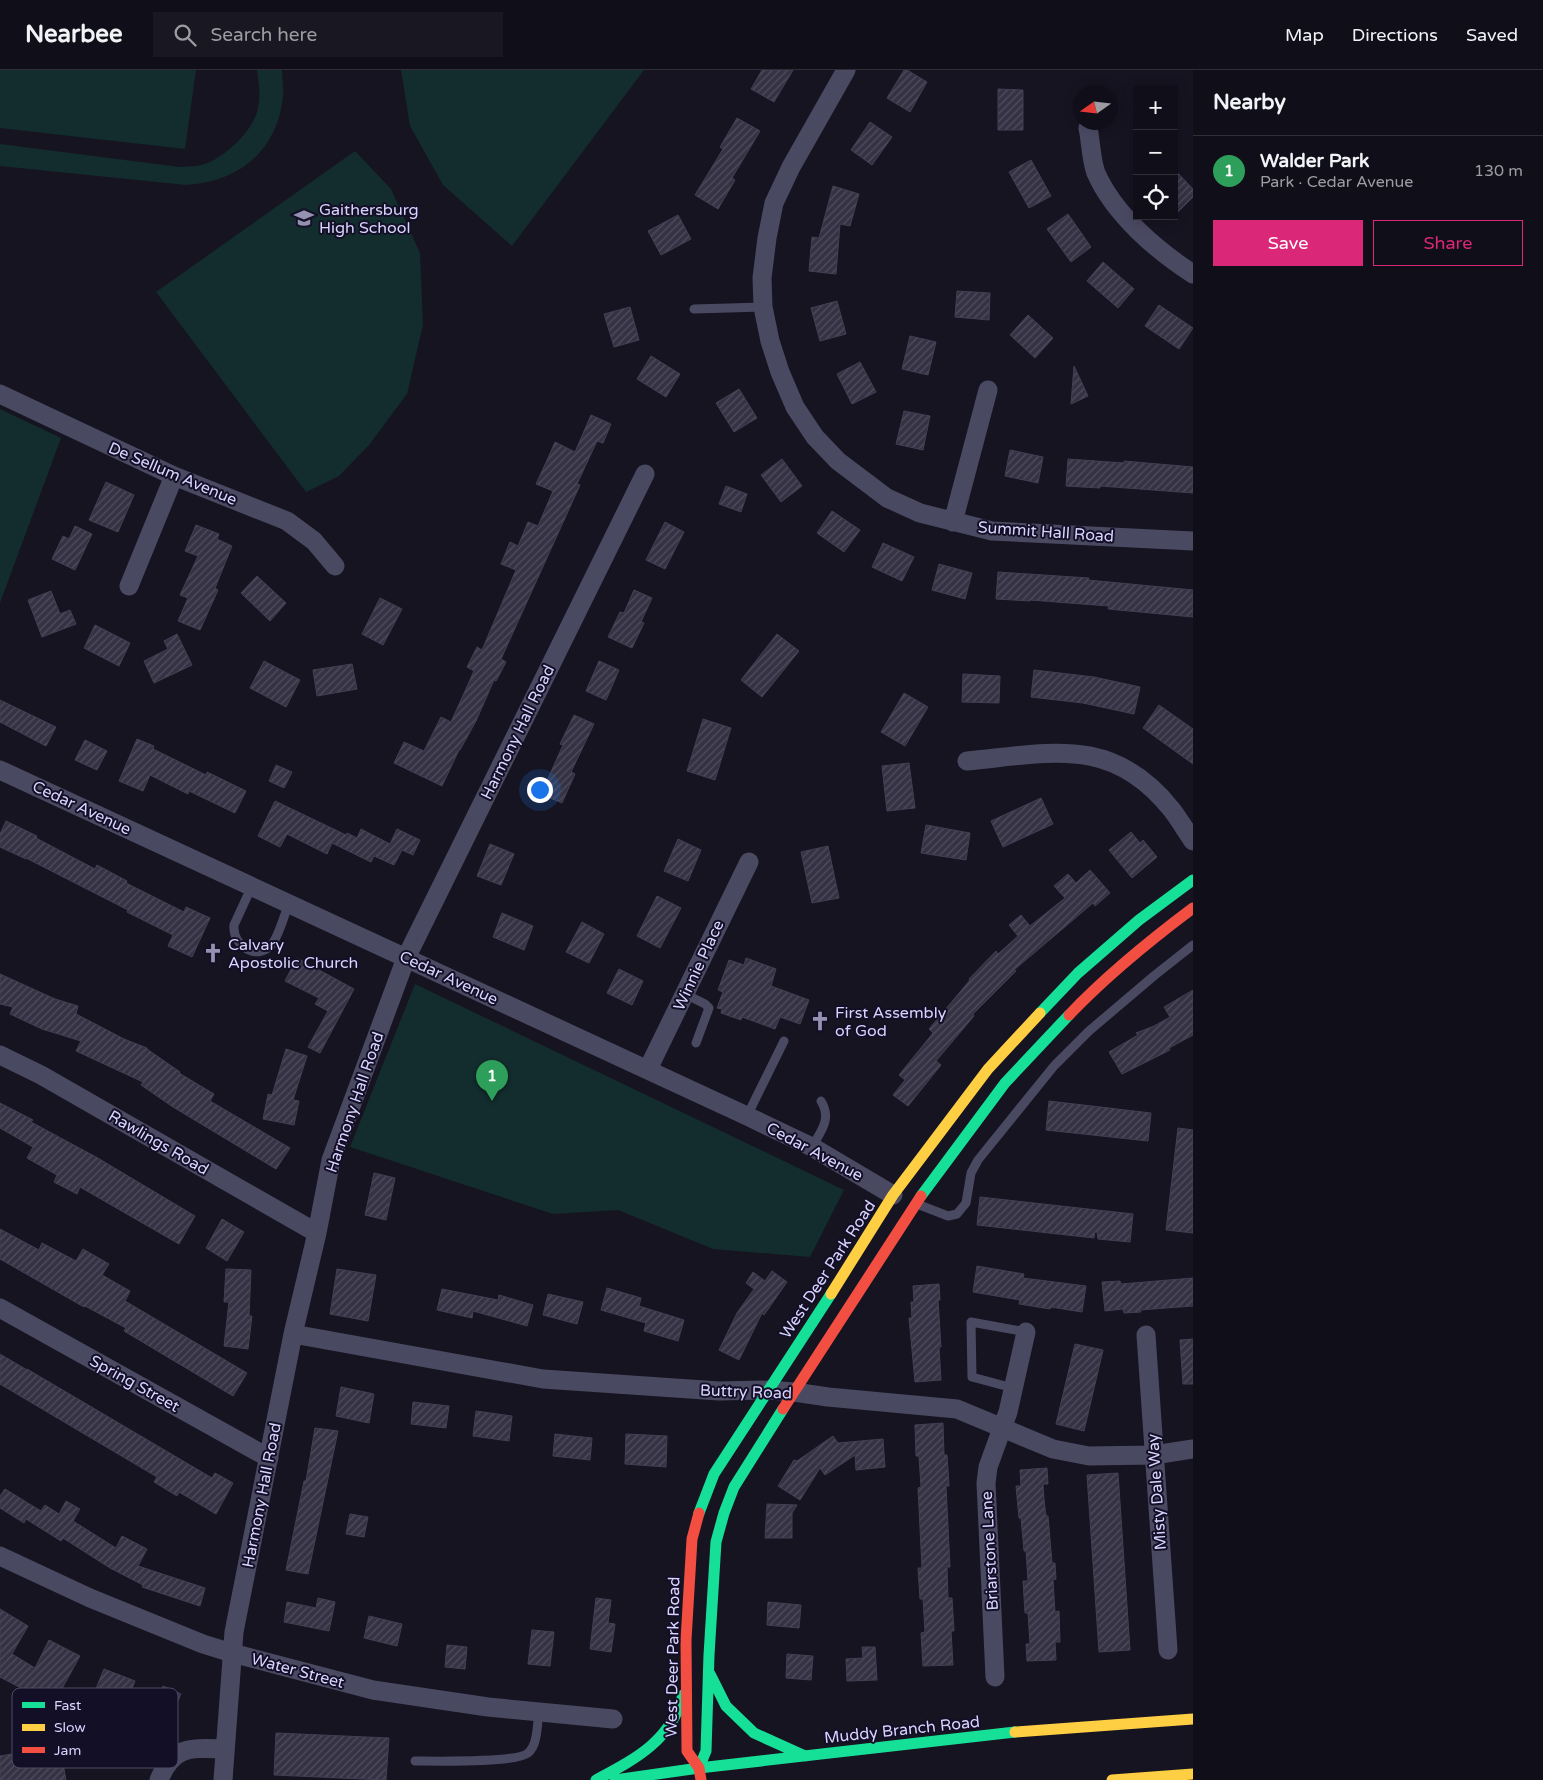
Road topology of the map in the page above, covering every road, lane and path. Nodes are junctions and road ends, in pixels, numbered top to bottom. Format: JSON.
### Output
{"nodes":[{"id":1,"x":846,"y":70,"type":"edge"},
{"id":2,"x":1088,"y":130,"type":"edge"},
{"id":3,"x":1193,"y":274,"type":"edge"},
{"id":4,"x":763,"y":307,"type":"junction"},
{"id":5,"x":694,"y":309,"type":"dead end"},
{"id":6,"x":988,"y":390,"type":"dead end"},
{"id":7,"x":0,"y":394,"type":"edge"},
{"id":8,"x":645,"y":474,"type":"dead end"},
{"id":9,"x":174,"y":476,"type":"junction"},
{"id":10,"x":953,"y":522,"type":"junction"},
{"id":11,"x":1193,"y":541,"type":"edge"},
{"id":12,"x":334,"y":566,"type":"dead end"},
{"id":13,"x":129,"y":586,"type":"dead end"},
{"id":14,"x":967,"y":761,"type":"dead end"},
{"id":15,"x":0,"y":770,"type":"edge"},
{"id":16,"x":1193,"y":841,"type":"edge"},
{"id":17,"x":749,"y":862,"type":"dead end"},
{"id":18,"x":1188,"y":883,"type":"edge"},
{"id":19,"x":252,"y":886,"type":"junction"},
{"id":20,"x":289,"y":904,"type":"junction"},
{"id":21,"x":1193,"y":904,"type":"edge"},
{"id":22,"x":1193,"y":908,"type":"edge"},
{"id":23,"x":1193,"y":944,"type":"edge"},
{"id":24,"x":406,"y":958,"type":"junction"},
{"id":25,"x":685,"y":994,"type":"junction"},
{"id":26,"x":784,"y":1041,"type":"dead end"},
{"id":27,"x":696,"y":1043,"type":"dead end"},
{"id":28,"x":0,"y":1055,"type":"edge"},
{"id":29,"x":648,"y":1069,"type":"junction"},
{"id":30,"x":821,"y":1101,"type":"dead end"},
{"id":31,"x":748,"y":1116,"type":"junction"},
{"id":32,"x":812,"y":1147,"type":"junction"},
{"id":33,"x":905,"y":1199,"type":"junction"},
{"id":34,"x":317,"y":1233,"type":"junction"},
{"id":35,"x":0,"y":1308,"type":"edge"},
{"id":36,"x":1026,"y":1332,"type":"joint"},
{"id":37,"x":293,"y":1334,"type":"junction"},
{"id":38,"x":1146,"y":1335,"type":"dead end"},
{"id":39,"x":1013,"y":1388,"type":"junction"},
{"id":40,"x":769,"y":1390,"type":"junction"},
{"id":41,"x":794,"y":1392,"type":"junction"},
{"id":42,"x":1002,"y":1428,"type":"junction"},
{"id":43,"x":1193,"y":1449,"type":"edge"},
{"id":44,"x":1154,"y":1454,"type":"junction"},
{"id":45,"x":269,"y":1458,"type":"junction"},
{"id":46,"x":0,"y":1556,"type":"edge"},
{"id":47,"x":1168,"y":1650,"type":"dead end"},
{"id":48,"x":232,"y":1653,"type":"junction"},
{"id":49,"x":709,"y":1670,"type":"junction"},
{"id":50,"x":995,"y":1678,"type":"dead end"},
{"id":51,"x":686,"y":1685,"type":"junction"},
{"id":52,"x":539,"y":1712,"type":"junction"},
{"id":53,"x":1193,"y":1719,"type":"edge"},
{"id":54,"x":613,"y":1720,"type":"dead end"},
{"id":55,"x":225,"y":1749,"type":"junction"},
{"id":56,"x":178,"y":1753,"type":"edge"},
{"id":57,"x":806,"y":1756,"type":"junction"},
{"id":58,"x":415,"y":1761,"type":"dead end"},
{"id":59,"x":164,"y":1768,"type":"edge"},
{"id":60,"x":700,"y":1774,"type":"edge"},
{"id":61,"x":1193,"y":1774,"type":"edge"},
{"id":62,"x":159,"y":1780,"type":"edge"},
{"id":63,"x":223,"y":1780,"type":"edge"},
{"id":64,"x":596,"y":1780,"type":"edge"},
{"id":65,"x":615,"y":1780,"type":"edge"},
{"id":66,"x":1112,"y":1780,"type":"edge"}],
"edges":[{"from":1,"to":4,"type":"street","name":"Summit Hall Road"},
{"from":2,"to":3,"type":"street"},
{"from":4,"to":5,"type":"lane"},
{"from":4,"to":10,"type":"street","name":"Summit Hall Road"},
{"from":6,"to":10,"type":"street"},
{"from":7,"to":9,"type":"street","name":"De Sellum Avenue"},
{"from":8,"to":24,"type":"street","name":"Harmony Hall Road"},
{"from":9,"to":12,"type":"street","name":"De Sellum Avenue"},
{"from":9,"to":13,"type":"street"},
{"from":10,"to":11,"type":"street","name":"Summit Hall Road"},
{"from":14,"to":16,"type":"street"},
{"from":15,"to":19,"type":"street","name":"Cedar Avenue"},
{"from":17,"to":25,"type":"street","name":"Winnie Place"},
{"from":18,"to":21,"type":"lane"},
{"from":18,"to":33,"type":"street","name":"West Deer Park Road"},
{"from":19,"to":20,"type":"street","name":"Cedar Avenue"},
{"from":19,"to":20,"type":"lane"},
{"from":20,"to":24,"type":"street","name":"Cedar Avenue"},
{"from":22,"to":33,"type":"street","name":"West Deer Park Road"},
{"from":23,"to":33,"type":"lane"},
{"from":24,"to":29,"type":"street","name":"Cedar Avenue"},
{"from":24,"to":34,"type":"street","name":"Harmony Hall Road"},
{"from":25,"to":27,"type":"lane"},
{"from":25,"to":29,"type":"street","name":"Winnie Place"},
{"from":26,"to":31,"type":"lane"},
{"from":28,"to":34,"type":"street","name":"Rawlings Road"},
{"from":29,"to":31,"type":"street","name":"Cedar Avenue"},
{"from":30,"to":32,"type":"lane"},
{"from":31,"to":32,"type":"street","name":"Cedar Avenue"},
{"from":32,"to":33,"type":"street","name":"Cedar Avenue"},
{"from":33,"to":40,"type":"street","name":"West Deer Park Road"},
{"from":33,"to":41,"type":"street","name":"West Deer Park Road"},
{"from":34,"to":37,"type":"street","name":"Harmony Hall Road"},
{"from":35,"to":45,"type":"street","name":"Spring Street"},
{"from":36,"to":39,"type":"street","name":"Briarstone Lane"},
{"from":36,"to":39,"type":"lane"},
{"from":37,"to":40,"type":"street","name":"Buttry Road"},
{"from":37,"to":45,"type":"street","name":"Harmony Hall Road"},
{"from":38,"to":44,"type":"street","name":"Misty Dale Way"},
{"from":39,"to":42,"type":"street","name":"Briarstone Lane"},
{"from":40,"to":41,"type":"street","name":"Buttry Road"},
{"from":40,"to":51,"type":"street","name":"West Deer Park Road"},
{"from":41,"to":42,"type":"street","name":"Buttry Road"},
{"from":41,"to":49,"type":"street","name":"West Deer Park Road"},
{"from":42,"to":44,"type":"street","name":"Buttry Road"},
{"from":42,"to":50,"type":"street","name":"Briarstone Lane"},
{"from":43,"to":44,"type":"street","name":"Buttry Road"},
{"from":44,"to":47,"type":"street","name":"Misty Dale Way"},
{"from":45,"to":48,"type":"street","name":"Harmony Hall Road"},
{"from":46,"to":48,"type":"street","name":"Water Street"},
{"from":48,"to":52,"type":"street","name":"Water Street"},
{"from":48,"to":55,"type":"street","name":"Harmony Hall Road"},
{"from":49,"to":57,"type":"street"},
{"from":49,"to":60,"type":"street","name":"West Deer Park Road"},
{"from":51,"to":60,"type":"street","name":"West Deer Park Road"},
{"from":51,"to":64,"type":"street"},
{"from":52,"to":54,"type":"street","name":"Water Street"},
{"from":52,"to":58,"type":"lane"},
{"from":53,"to":57,"type":"street","name":"Muddy Branch Road"},
{"from":55,"to":56,"type":"street"},
{"from":55,"to":63,"type":"street","name":"Harmony Hall Road"},
{"from":57,"to":60,"type":"street","name":"Muddy Branch Road"},
{"from":59,"to":62,"type":"street"},
{"from":60,"to":65,"type":"street","name":"Muddy Branch Road"},
{"from":61,"to":66,"type":"street"}]}
